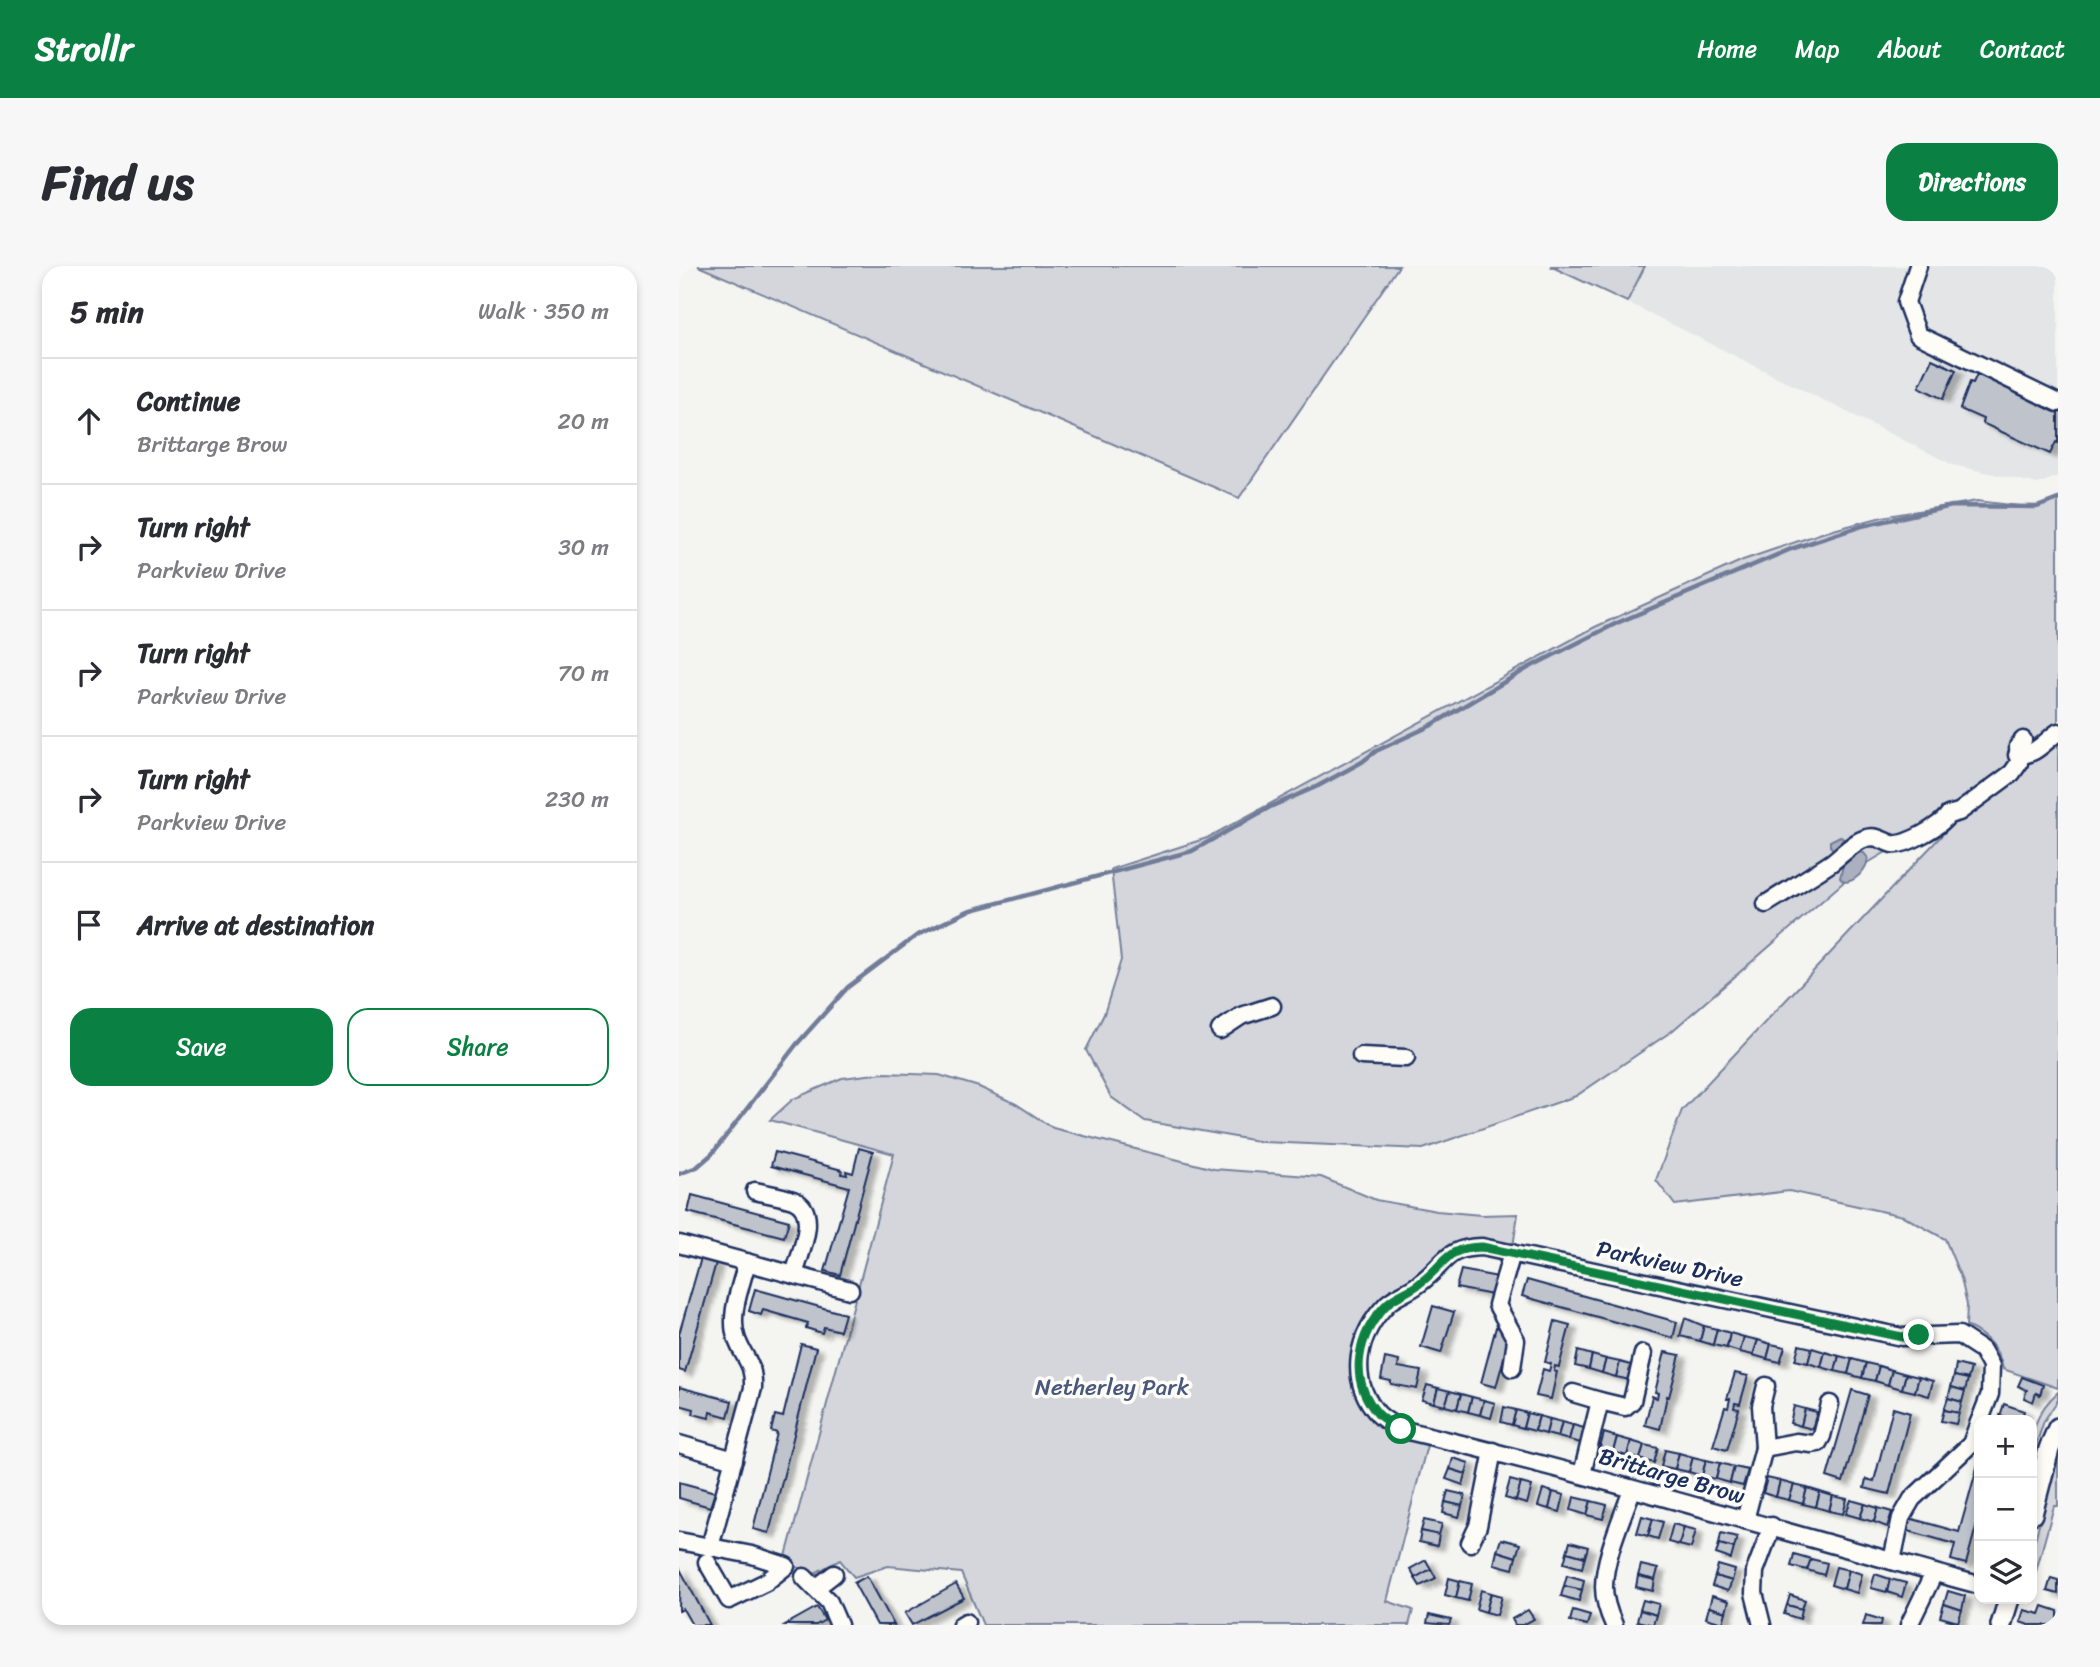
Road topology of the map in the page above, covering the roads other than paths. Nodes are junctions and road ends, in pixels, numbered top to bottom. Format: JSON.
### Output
{"nodes":[{"id":1,"x":1918,"y":266,"type":"edge"},
{"id":2,"x":2058,"y":403,"type":"edge"},
{"id":3,"x":2058,"y":732,"type":"edge"},
{"id":4,"x":1766,"y":904,"type":"dead end"},
{"id":5,"x":1272,"y":1006,"type":"dead end"},
{"id":6,"x":1220,"y":1030,"type":"dead end"},
{"id":7,"x":1361,"y":1056,"type":"dead end"},
{"id":8,"x":1406,"y":1058,"type":"dead end"},
{"id":9,"x":755,"y":1191,"type":"dead end"},
{"id":10,"x":679,"y":1244,"type":"edge"},
{"id":11,"x":1511,"y":1253,"type":"junction"},
{"id":12,"x":747,"y":1262,"type":"junction"},
{"id":13,"x":794,"y":1275,"type":"junction"},
{"id":14,"x":850,"y":1290,"type":"dead end"},
{"id":15,"x":1643,"y":1354,"type":"dead end"},
{"id":16,"x":1511,"y":1368,"type":"dead end"},
{"id":17,"x":1766,"y":1386,"type":"dead end"},
{"id":18,"x":1573,"y":1393,"type":"dead end"},
{"id":19,"x":1365,"y":1394,"type":"joint"},
{"id":20,"x":1600,"y":1401,"type":"junction"},
{"id":21,"x":1830,"y":1404,"type":"dead end"},
{"id":22,"x":1982,"y":1415,"type":"edge"},
{"id":23,"x":2057,"y":1429,"type":"edge"},
{"id":24,"x":1974,"y":1436,"type":"edge"},
{"id":25,"x":679,"y":1444,"type":"edge"},
{"id":26,"x":1764,"y":1448,"type":"junction"},
{"id":27,"x":1493,"y":1451,"type":"junction"},
{"id":28,"x":734,"y":1460,"type":"junction"},
{"id":29,"x":1582,"y":1474,"type":"junction"},
{"id":30,"x":1632,"y":1490,"type":"junction"},
{"id":31,"x":2037,"y":1497,"type":"edge"},
{"id":32,"x":1745,"y":1520,"type":"junction"},
{"id":33,"x":1772,"y":1526,"type":"junction"},
{"id":34,"x":679,"y":1541,"type":"edge"},
{"id":35,"x":1470,"y":1543,"type":"dead end"},
{"id":36,"x":1892,"y":1561,"type":"junction"},
{"id":37,"x":1934,"y":1573,"type":"junction"},
{"id":38,"x":834,"y":1574,"type":"dead end"},
{"id":39,"x":1974,"y":1584,"type":"edge"},
{"id":40,"x":2007,"y":1604,"type":"edge"},
{"id":41,"x":839,"y":1625,"type":"edge"},
{"id":42,"x":1614,"y":1625,"type":"edge"},
{"id":43,"x":1762,"y":1625,"type":"edge"},
{"id":44,"x":1909,"y":1625,"type":"edge"},
{"id":45,"x":2001,"y":1625,"type":"edge"}],
"edges":[{"from":1,"to":2,"type":"street"},
{"from":3,"to":4,"type":"street"},
{"from":5,"to":6,"type":"street"},
{"from":7,"to":8,"type":"street"},
{"from":9,"to":13,"type":"street"},
{"from":10,"to":12,"type":"street"},
{"from":11,"to":16,"type":"street"},
{"from":11,"to":19,"type":"street","name":"Parkview Drive"},
{"from":11,"to":22,"type":"street","name":"Parkview Drive"},
{"from":12,"to":13,"type":"street"},
{"from":12,"to":28,"type":"street"},
{"from":13,"to":14,"type":"street"},
{"from":15,"to":20,"type":"street"},
{"from":17,"to":26,"type":"street"},
{"from":18,"to":20,"type":"street"},
{"from":19,"to":27,"type":"street","name":"Brittarge Brow"},
{"from":20,"to":29,"type":"street"},
{"from":21,"to":26,"type":"street"},
{"from":23,"to":31,"type":"main road"},
{"from":24,"to":36,"type":"street","name":"Parkview Drive"},
{"from":25,"to":28,"type":"street"},
{"from":26,"to":32,"type":"street"},
{"from":27,"to":29,"type":"street","name":"Brittarge Brow"},
{"from":27,"to":35,"type":"street"},
{"from":28,"to":34,"type":"street"},
{"from":29,"to":30,"type":"street","name":"Brittarge Brow"},
{"from":30,"to":32,"type":"street","name":"Brittarge Brow"},
{"from":30,"to":42,"type":"street"},
{"from":32,"to":33,"type":"street","name":"Brittarge Brow"},
{"from":33,"to":36,"type":"street","name":"Brittarge Brow"},
{"from":33,"to":43,"type":"street"},
{"from":36,"to":37,"type":"street","name":"Brittarge Brow"},
{"from":37,"to":39,"type":"street","name":"Brittarge Brow"},
{"from":37,"to":44,"type":"street"},
{"from":38,"to":41,"type":"street"},
{"from":40,"to":45,"type":"main road"}]}
